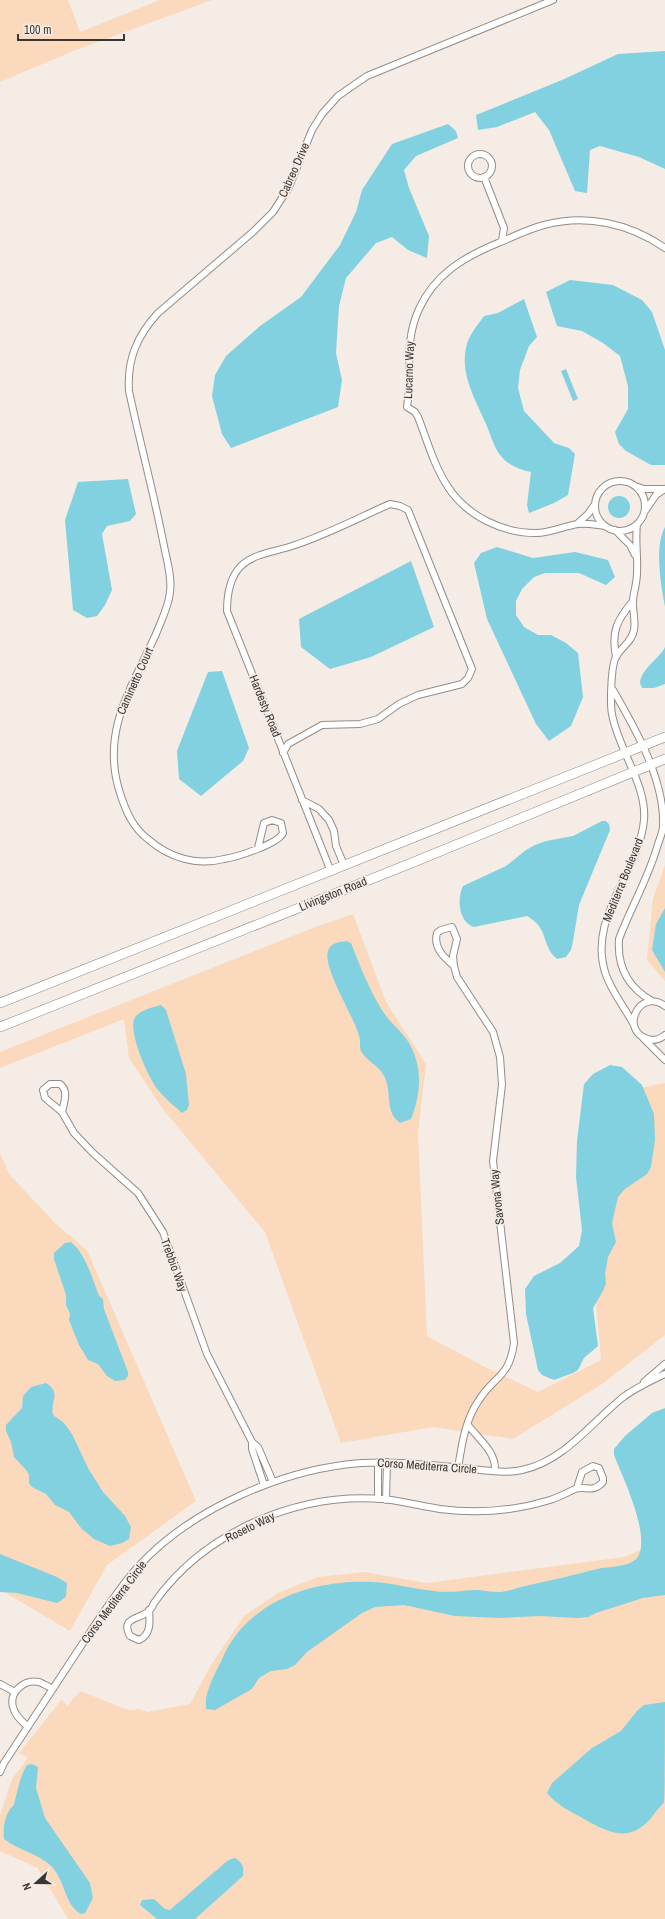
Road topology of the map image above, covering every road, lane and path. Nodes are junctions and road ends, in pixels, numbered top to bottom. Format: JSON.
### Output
{"nodes":[{"id":1,"x":553,"y":0,"type":"edge"},
{"id":2,"x":484,"y":178,"type":"dead end"},
{"id":3,"x":504,"y":228,"type":"junction"},
{"id":4,"x":516,"y":235,"type":"junction"},
{"id":5,"x":502,"y":241,"type":"junction"},
{"id":6,"x":665,"y":248,"type":"edge"},
{"id":7,"x":634,"y":486,"type":"junction"},
{"id":8,"x":665,"y":489,"type":"edge"},
{"id":9,"x":154,"y":496,"type":"joint"},
{"id":10,"x":595,"y":504,"type":"junction"},
{"id":11,"x":642,"y":516,"type":"junction"},
{"id":12,"x":577,"y":524,"type":"junction"},
{"id":13,"x":637,"y":524,"type":"junction"},
{"id":14,"x":605,"y":526,"type":"junction"},
{"id":15,"x":614,"y":530,"type":"junction"},
{"id":16,"x":636,"y":556,"type":"junction"},
{"id":17,"x":633,"y":601,"type":"junction"},
{"id":18,"x":616,"y":657,"type":"junction"},
{"id":19,"x":613,"y":690,"type":"junction"},
{"id":20,"x":665,"y":737,"type":"edge"},
{"id":21,"x":643,"y":746,"type":"junction"},
{"id":22,"x":284,"y":753,"type":"junction"},
{"id":23,"x":625,"y":753,"type":"junction"},
{"id":24,"x":665,"y":759,"type":"edge"},
{"id":25,"x":651,"y":765,"type":"junction"},
{"id":26,"x":632,"y":772,"type":"junction"},
{"id":27,"x":302,"y":800,"type":"junction"},
{"id":28,"x":258,"y":848,"type":"junction"},
{"id":29,"x":344,"y":865,"type":"junction"},
{"id":30,"x":330,"y":870,"type":"junction"},
{"id":31,"x":454,"y":966,"type":"junction"},
{"id":32,"x":652,"y":1001,"type":"junction"},
{"id":33,"x":0,"y":1003,"type":"edge"},
{"id":34,"x":665,"y":1006,"type":"edge"},
{"id":35,"x":634,"y":1025,"type":"junction"},
{"id":36,"x":0,"y":1027,"type":"edge"},
{"id":37,"x":639,"y":1034,"type":"junction"},
{"id":38,"x":665,"y":1035,"type":"edge"},
{"id":39,"x":665,"y":1060,"type":"edge"},
{"id":40,"x":62,"y":1112,"type":"junction"},
{"id":41,"x":665,"y":1364,"type":"edge"},
{"id":42,"x":665,"y":1374,"type":"edge"},
{"id":43,"x":642,"y":1385,"type":"junction"},
{"id":44,"x":468,"y":1425,"type":"junction"},
{"id":45,"x":252,"y":1442,"type":"junction"},
{"id":46,"x":378,"y":1462,"type":"junction"},
{"id":47,"x":386,"y":1462,"type":"junction"},
{"id":48,"x":458,"y":1468,"type":"junction"},
{"id":49,"x":495,"y":1471,"type":"junction"},
{"id":50,"x":273,"y":1482,"type":"junction"},
{"id":51,"x":264,"y":1485,"type":"junction"},
{"id":52,"x":577,"y":1488,"type":"junction"},
{"id":53,"x":378,"y":1499,"type":"junction"},
{"id":54,"x":386,"y":1500,"type":"junction"},
{"id":55,"x":149,"y":1610,"type":"junction"},
{"id":56,"x":0,"y":1684,"type":"edge"},
{"id":57,"x":53,"y":1689,"type":"junction"},
{"id":58,"x":15,"y":1692,"type":"junction"},
{"id":59,"x":28,"y":1727,"type":"junction"},
{"id":60,"x":2,"y":1765,"type":"edge"},
{"id":61,"x":0,"y":1772,"type":"edge"}],
"edges":[{"from":1,"to":9,"type":"street","name":"Cabreo Drive"},
{"from":2,"to":3,"type":"street"},
{"from":3,"to":4,"type":"street"},
{"from":3,"to":5,"type":"street"},
{"from":4,"to":5,"type":"street","name":"Lucarno Way"},
{"from":4,"to":6,"type":"street","name":"Lucarno Way"},
{"from":5,"to":12,"type":"street","name":"Lucarno Way"},
{"from":7,"to":8,"type":"street"},
{"from":7,"to":10,"type":"street"},
{"from":7,"to":11,"type":"street"},
{"from":8,"to":11,"type":"street"},
{"from":9,"to":28,"type":"street","name":"Caminetto Court"},
{"from":10,"to":12,"type":"street","name":"Lucarno Way"},
{"from":10,"to":14,"type":"street"},
{"from":11,"to":13,"type":"street"},
{"from":12,"to":14,"type":"street","name":"Lucarno Way"},
{"from":13,"to":15,"type":"street"},
{"from":13,"to":16,"type":"street"},
{"from":14,"to":15,"type":"street"},
{"from":15,"to":16,"type":"street"},
{"from":16,"to":17,"type":"street"},
{"from":17,"to":18,"type":"street","name":"Mediterra Boulevard"},
{"from":17,"to":18,"type":"street"},
{"from":18,"to":19,"type":"street","name":"Mediterra Boulevard"},
{"from":19,"to":21,"type":"street","name":"Mediterra Boulevard"},
{"from":19,"to":23,"type":"street","name":"Mediterra Boulevard"},
{"from":20,"to":21,"type":"main road","name":"Livingston Road"},
{"from":21,"to":23,"type":"main road","name":"Livingston Road"},
{"from":21,"to":25,"type":"street","name":"Mediterra Boulevard"},
{"from":22,"to":22,"type":"street","name":"Hardesty Road"},
{"from":22,"to":27,"type":"street","name":"Hardesty Road"},
{"from":23,"to":26,"type":"street","name":"Mediterra Boulevard"},
{"from":23,"to":29,"type":"main road","name":"Livingston Road"},
{"from":24,"to":25,"type":"main road","name":"Livingston Road"},
{"from":25,"to":26,"type":"main road","name":"Livingston Road"},
{"from":25,"to":32,"type":"street","name":"Mediterra Boulevard"},
{"from":26,"to":35,"type":"street","name":"Mediterra Boulevard"},
{"from":26,"to":36,"type":"main road","name":"Livingston Road"},
{"from":27,"to":29,"type":"street"},
{"from":27,"to":30,"type":"street","name":"Hardesty Road"},
{"from":28,"to":28,"type":"street","name":"Caminetto Court"},
{"from":29,"to":30,"type":"main road","name":"Livingston Road"},
{"from":30,"to":33,"type":"main road","name":"Livingston Road"},
{"from":31,"to":31,"type":"street","name":"Savona Way"},
{"from":31,"to":44,"type":"street","name":"Savona Way"},
{"from":32,"to":34,"type":"street","name":"Mediterra Boulevard"},
{"from":32,"to":35,"type":"street"},
{"from":35,"to":37,"type":"street","name":"Mediterra Boulevard"},
{"from":37,"to":38,"type":"street"},
{"from":37,"to":39,"type":"street"},
{"from":40,"to":40,"type":"street","name":"Trebbio Way"},
{"from":40,"to":45,"type":"street","name":"Trebbio Way"},
{"from":41,"to":43,"type":"street","name":"Corso Mediterra Circle"},
{"from":42,"to":43,"type":"street","name":"Corso Mediterra Circle"},
{"from":43,"to":49,"type":"street","name":"Corso Mediterra Circle"},
{"from":44,"to":48,"type":"street","name":"Savona Way"},
{"from":44,"to":49,"type":"street"},
{"from":45,"to":50,"type":"street","name":"Trebbio Way"},
{"from":45,"to":51,"type":"street","name":"Trebbio Way"},
{"from":46,"to":47,"type":"street","name":"Corso Mediterra Circle"},
{"from":46,"to":50,"type":"street","name":"Corso Mediterra Circle"},
{"from":46,"to":53,"type":"street"},
{"from":47,"to":48,"type":"street","name":"Corso Mediterra Circle"},
{"from":47,"to":54,"type":"street"},
{"from":48,"to":49,"type":"street","name":"Corso Mediterra Circle"},
{"from":50,"to":51,"type":"street","name":"Corso Mediterra Circle"},
{"from":51,"to":57,"type":"street","name":"Corso Mediterra Circle"},
{"from":52,"to":52,"type":"street","name":"Roseto Way"},
{"from":52,"to":54,"type":"street","name":"Roseto Way"},
{"from":53,"to":54,"type":"street","name":"Roseto Way"},
{"from":53,"to":55,"type":"street","name":"Roseto Way"},
{"from":55,"to":55,"type":"street","name":"Roseto Way"},
{"from":56,"to":58,"type":"street"},
{"from":57,"to":58,"type":"street"},
{"from":57,"to":59,"type":"street","name":"Corso Mediterra Circle"},
{"from":58,"to":59,"type":"street"},
{"from":59,"to":60,"type":"street","name":"Corso Mediterra Circle"},
{"from":60,"to":61,"type":"street","name":"Corso Mediterra Circle"}]}
